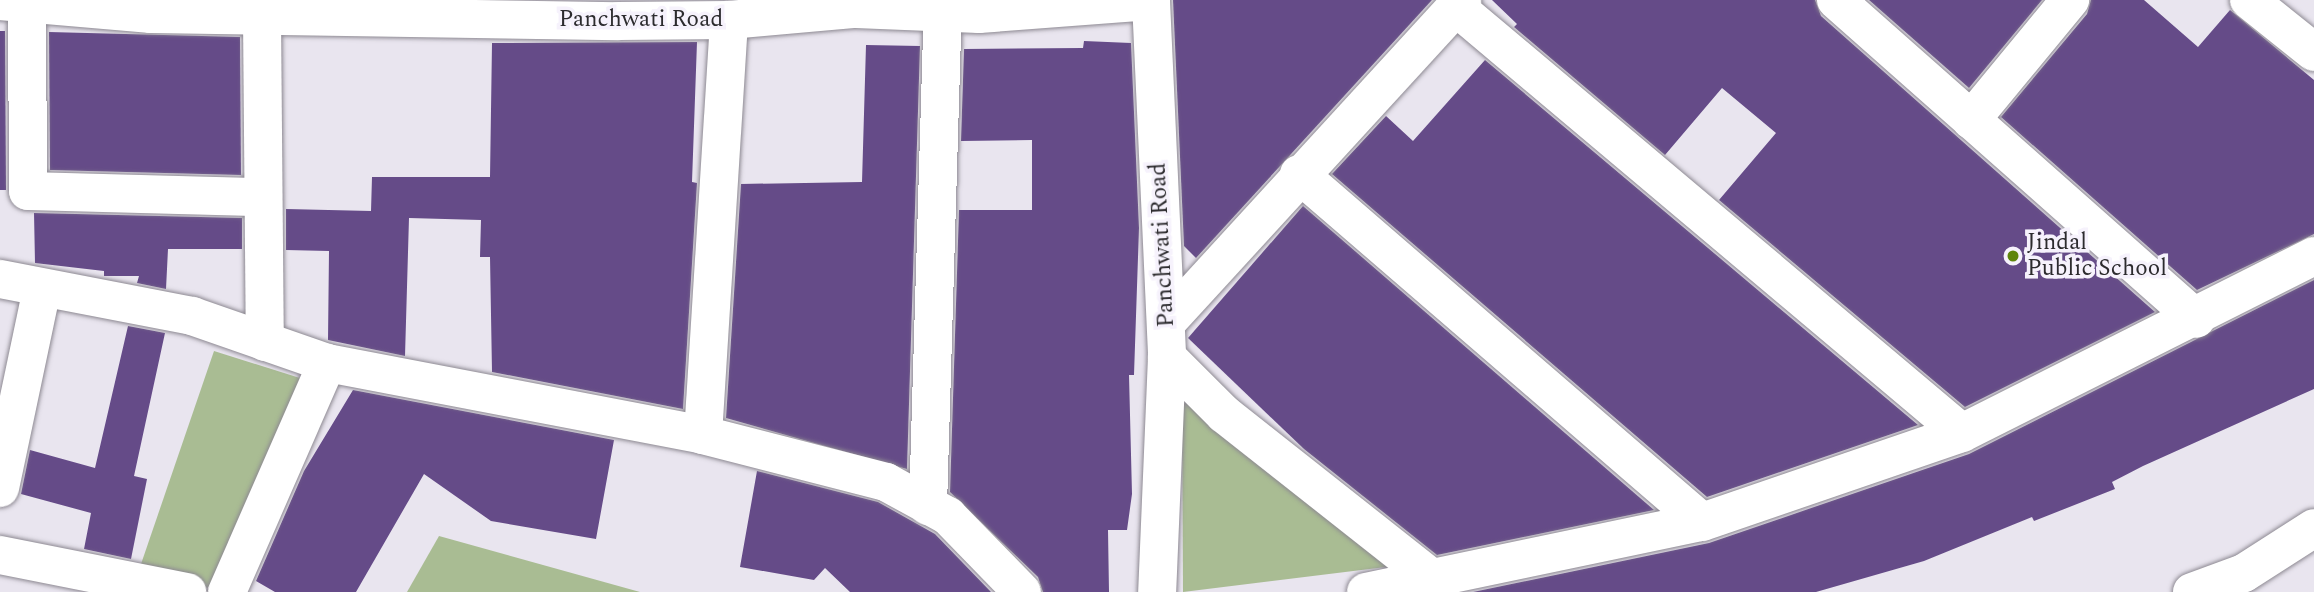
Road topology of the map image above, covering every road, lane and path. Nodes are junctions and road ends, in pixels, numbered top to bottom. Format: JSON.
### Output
{"nodes":[{"id":1,"x":1152,"y":0,"type":"edge"},
{"id":2,"x":1836,"y":0,"type":"edge"},
{"id":3,"x":2070,"y":0,"type":"edge"},
{"id":4,"x":2249,"y":0,"type":"edge"},
{"id":5,"x":14,"y":2,"type":"edge"},
{"id":6,"x":1459,"y":3,"type":"edge"},
{"id":7,"x":856,"y":4,"type":"edge"},
{"id":8,"x":151,"y":7,"type":"edge"},
{"id":9,"x":393,"y":9,"type":"edge"},
{"id":10,"x":628,"y":10,"type":"edge"},
{"id":11,"x":943,"y":12,"type":"junction"},
{"id":12,"x":262,"y":17,"type":"junction"},
{"id":13,"x":729,"y":20,"type":"junction"},
{"id":14,"x":2314,"y":52,"type":"edge"},
{"id":15,"x":1971,"y":120,"type":"junction"},
{"id":16,"x":1299,"y":174,"type":"junction"},
{"id":17,"x":264,"y":197,"type":"junction"},
{"id":18,"x":2314,"y":256,"type":"edge"},
{"id":19,"x":0,"y":279,"type":"edge"},
{"id":20,"x":42,"y":289,"type":"junction"},
{"id":21,"x":2196,"y":319,"type":"junction"},
{"id":22,"x":1167,"y":339,"type":"junction"},
{"id":23,"x":265,"y":341,"type":"junction"},
{"id":24,"x":327,"y":363,"type":"junction"},
{"id":25,"x":1962,"y":433,"type":"junction"},
{"id":26,"x":703,"y":435,"type":"junction"},
{"id":27,"x":0,"y":488,"type":"edge"},
{"id":28,"x":928,"y":506,"type":"junction"},
{"id":29,"x":1702,"y":522,"type":"junction"},
{"id":30,"x":2314,"y":528,"type":"edge"},
{"id":31,"x":0,"y":555,"type":"edge"},
{"id":32,"x":1434,"y":580,"type":"junction"},
{"id":33,"x":187,"y":592,"type":"edge"},
{"id":34,"x":227,"y":592,"type":"edge"},
{"id":35,"x":1022,"y":592,"type":"edge"},
{"id":36,"x":1157,"y":592,"type":"edge"},
{"id":37,"x":1366,"y":592,"type":"edge"},
{"id":38,"x":2192,"y":592,"type":"edge"}],
"edges":[{"from":1,"to":11,"type":"street","name":"Panchwati Road"},
{"from":1,"to":22,"type":"street","name":"Panchwati Road"},
{"from":2,"to":15,"type":"street"},
{"from":3,"to":15,"type":"street"},
{"from":4,"to":14,"type":"street"},
{"from":5,"to":8,"type":"street","name":"Panchwati Road"},
{"from":5,"to":17,"type":"street"},
{"from":6,"to":16,"type":"street"},
{"from":6,"to":25,"type":"street"},
{"from":7,"to":11,"type":"street","name":"Panchwati Road"},
{"from":7,"to":13,"type":"street","name":"Panchwati Road"},
{"from":8,"to":12,"type":"street","name":"Panchwati Road"},
{"from":9,"to":10,"type":"street","name":"Panchwati Road"},
{"from":9,"to":12,"type":"street","name":"Panchwati Road"},
{"from":10,"to":13,"type":"street","name":"Panchwati Road"},
{"from":11,"to":28,"type":"street"},
{"from":12,"to":17,"type":"street"},
{"from":13,"to":26,"type":"street"},
{"from":15,"to":21,"type":"street"},
{"from":16,"to":22,"type":"street"},
{"from":16,"to":29,"type":"street"},
{"from":17,"to":23,"type":"street"},
{"from":18,"to":21,"type":"street"},
{"from":19,"to":20,"type":"street"},
{"from":20,"to":23,"type":"street"},
{"from":20,"to":27,"type":"street"},
{"from":21,"to":25,"type":"street"},
{"from":22,"to":32,"type":"street"},
{"from":22,"to":36,"type":"street","name":"Panchwati Road"},
{"from":23,"to":24,"type":"street"},
{"from":24,"to":26,"type":"street"},
{"from":24,"to":34,"type":"street"},
{"from":25,"to":29,"type":"street"},
{"from":26,"to":28,"type":"street"},
{"from":28,"to":35,"type":"street"},
{"from":29,"to":32,"type":"street"},
{"from":30,"to":38,"type":"street"},
{"from":31,"to":33,"type":"street"},
{"from":32,"to":37,"type":"street"}]}
